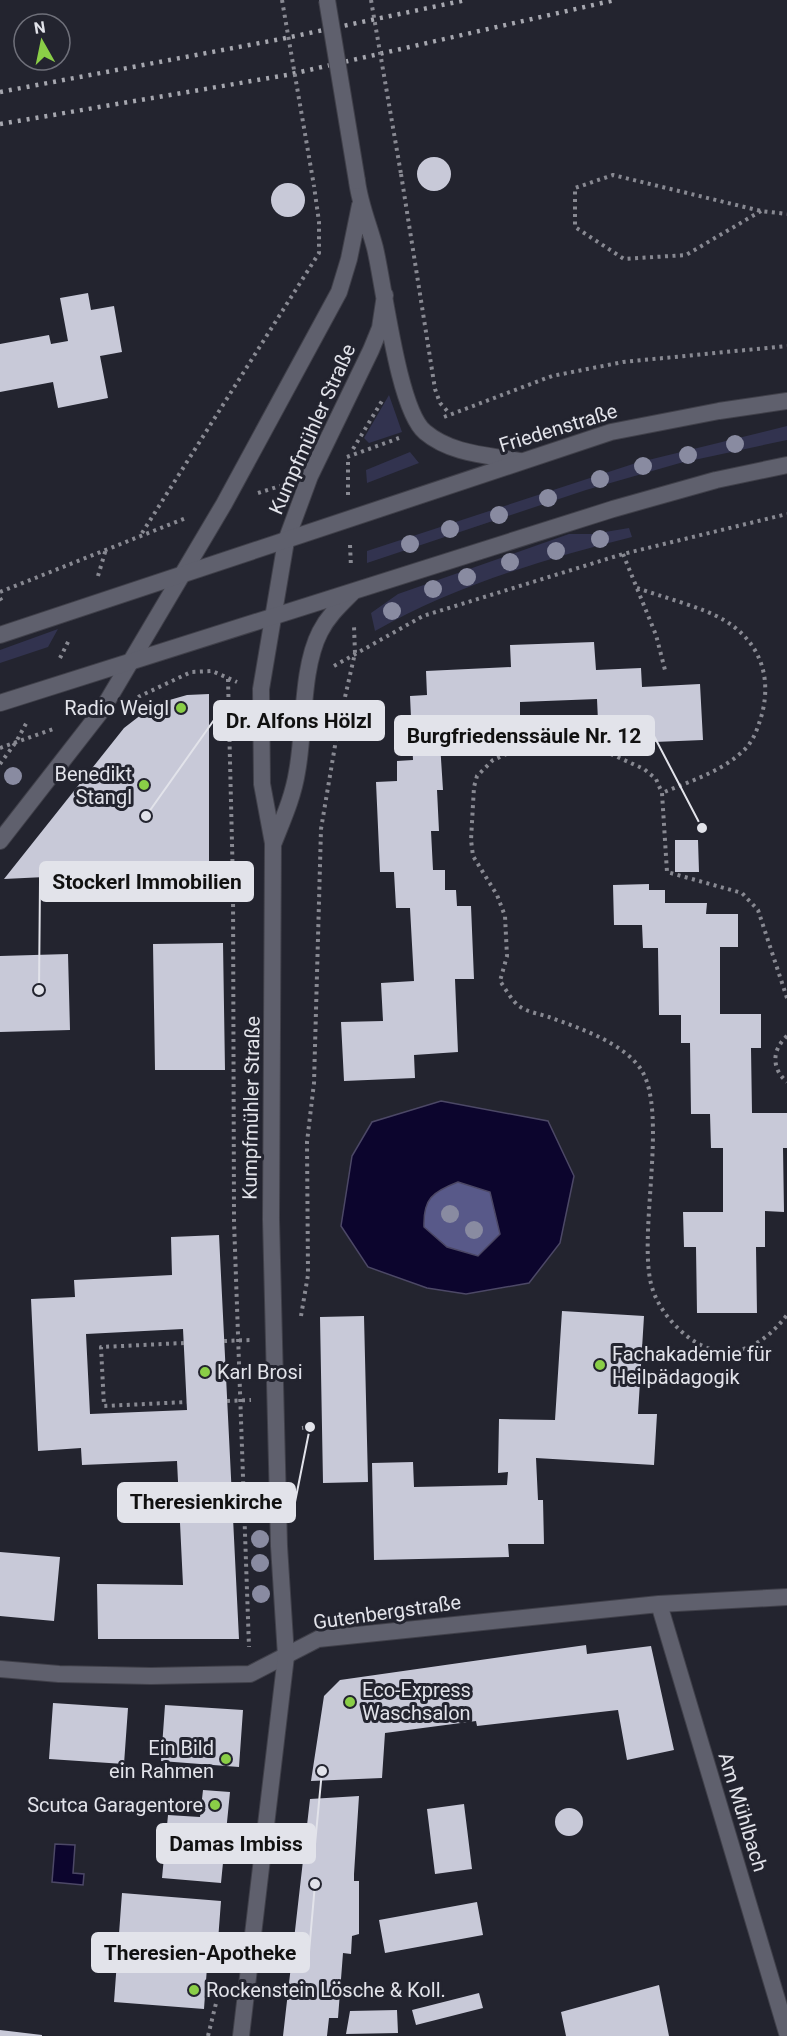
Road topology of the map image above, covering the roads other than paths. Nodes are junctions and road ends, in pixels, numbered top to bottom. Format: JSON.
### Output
{"nodes":[{"id":1,"x":327,"y":0,"type":"edge"},
{"id":2,"x":360,"y":205,"type":"junction"},
{"id":3,"x":385,"y":295,"type":"junction"},
{"id":4,"x":787,"y":401,"type":"edge"},
{"id":5,"x":520,"y":461,"type":"junction"},
{"id":6,"x":787,"y":465,"type":"edge"},
{"id":7,"x":286,"y":541,"type":"junction"},
{"id":8,"x":182,"y":574,"type":"junction"},
{"id":9,"x":352,"y":593,"type":"junction"},
{"id":10,"x":271,"y":619,"type":"junction"},
{"id":11,"x":0,"y":635,"type":"edge"},
{"id":12,"x":133,"y":660,"type":"junction"},
{"id":13,"x":0,"y":703,"type":"edge"},
{"id":14,"x":0,"y":840,"type":"edge"},
{"id":15,"x":273,"y":843,"type":"junction"},
{"id":16,"x":787,"y":1597,"type":"edge"},
{"id":17,"x":659,"y":1604,"type":"junction"},
{"id":18,"x":286,"y":1656,"type":"junction"},
{"id":19,"x":0,"y":1669,"type":"edge"},
{"id":20,"x":787,"y":2033,"type":"edge"},
{"id":21,"x":240,"y":2036,"type":"edge"}],
"edges":[{"from":1,"to":2,"type":"street","name":"Kumpfmühler Straße","bridge":true},
{"from":2,"to":3,"type":"street","name":"Kumpfmühler Straße"},
{"from":2,"to":8,"type":"street","name":"Kumpfmühler Straße"},
{"from":3,"to":5,"type":"street"},
{"from":3,"to":7,"type":"street","name":"Kumpfmühler Straße"},
{"from":4,"to":5,"type":"street","name":"Friedenstraße"},
{"from":5,"to":7,"type":"street","name":"Friedenstraße"},
{"from":6,"to":9,"type":"street"},
{"from":7,"to":8,"type":"street","name":"Friedenstraße"},
{"from":7,"to":10,"type":"street","name":"Kumpfmühler Straße"},
{"from":8,"to":11,"type":"street","name":"Friedenstraße"},
{"from":8,"to":12,"type":"street","name":"Kumpfmühler Straße"},
{"from":9,"to":10,"type":"street"},
{"from":9,"to":15,"type":"street"},
{"from":10,"to":12,"type":"street"},
{"from":10,"to":15,"type":"street","name":"Kumpfmühler Straße"},
{"from":12,"to":13,"type":"street"},
{"from":12,"to":14,"type":"street","name":"Kumpfmühler Straße"},
{"from":15,"to":18,"type":"street","name":"Kumpfmühler Straße"},
{"from":16,"to":17,"type":"street","name":"Gutenbergstraße"},
{"from":17,"to":18,"type":"street","name":"Gutenbergstraße"},
{"from":17,"to":20,"type":"street","name":"Am Mühlbach"},
{"from":18,"to":19,"type":"street","name":"Gutenbergstraße"},
{"from":18,"to":21,"type":"street","name":"Kumpfmühler Straße"}]}
